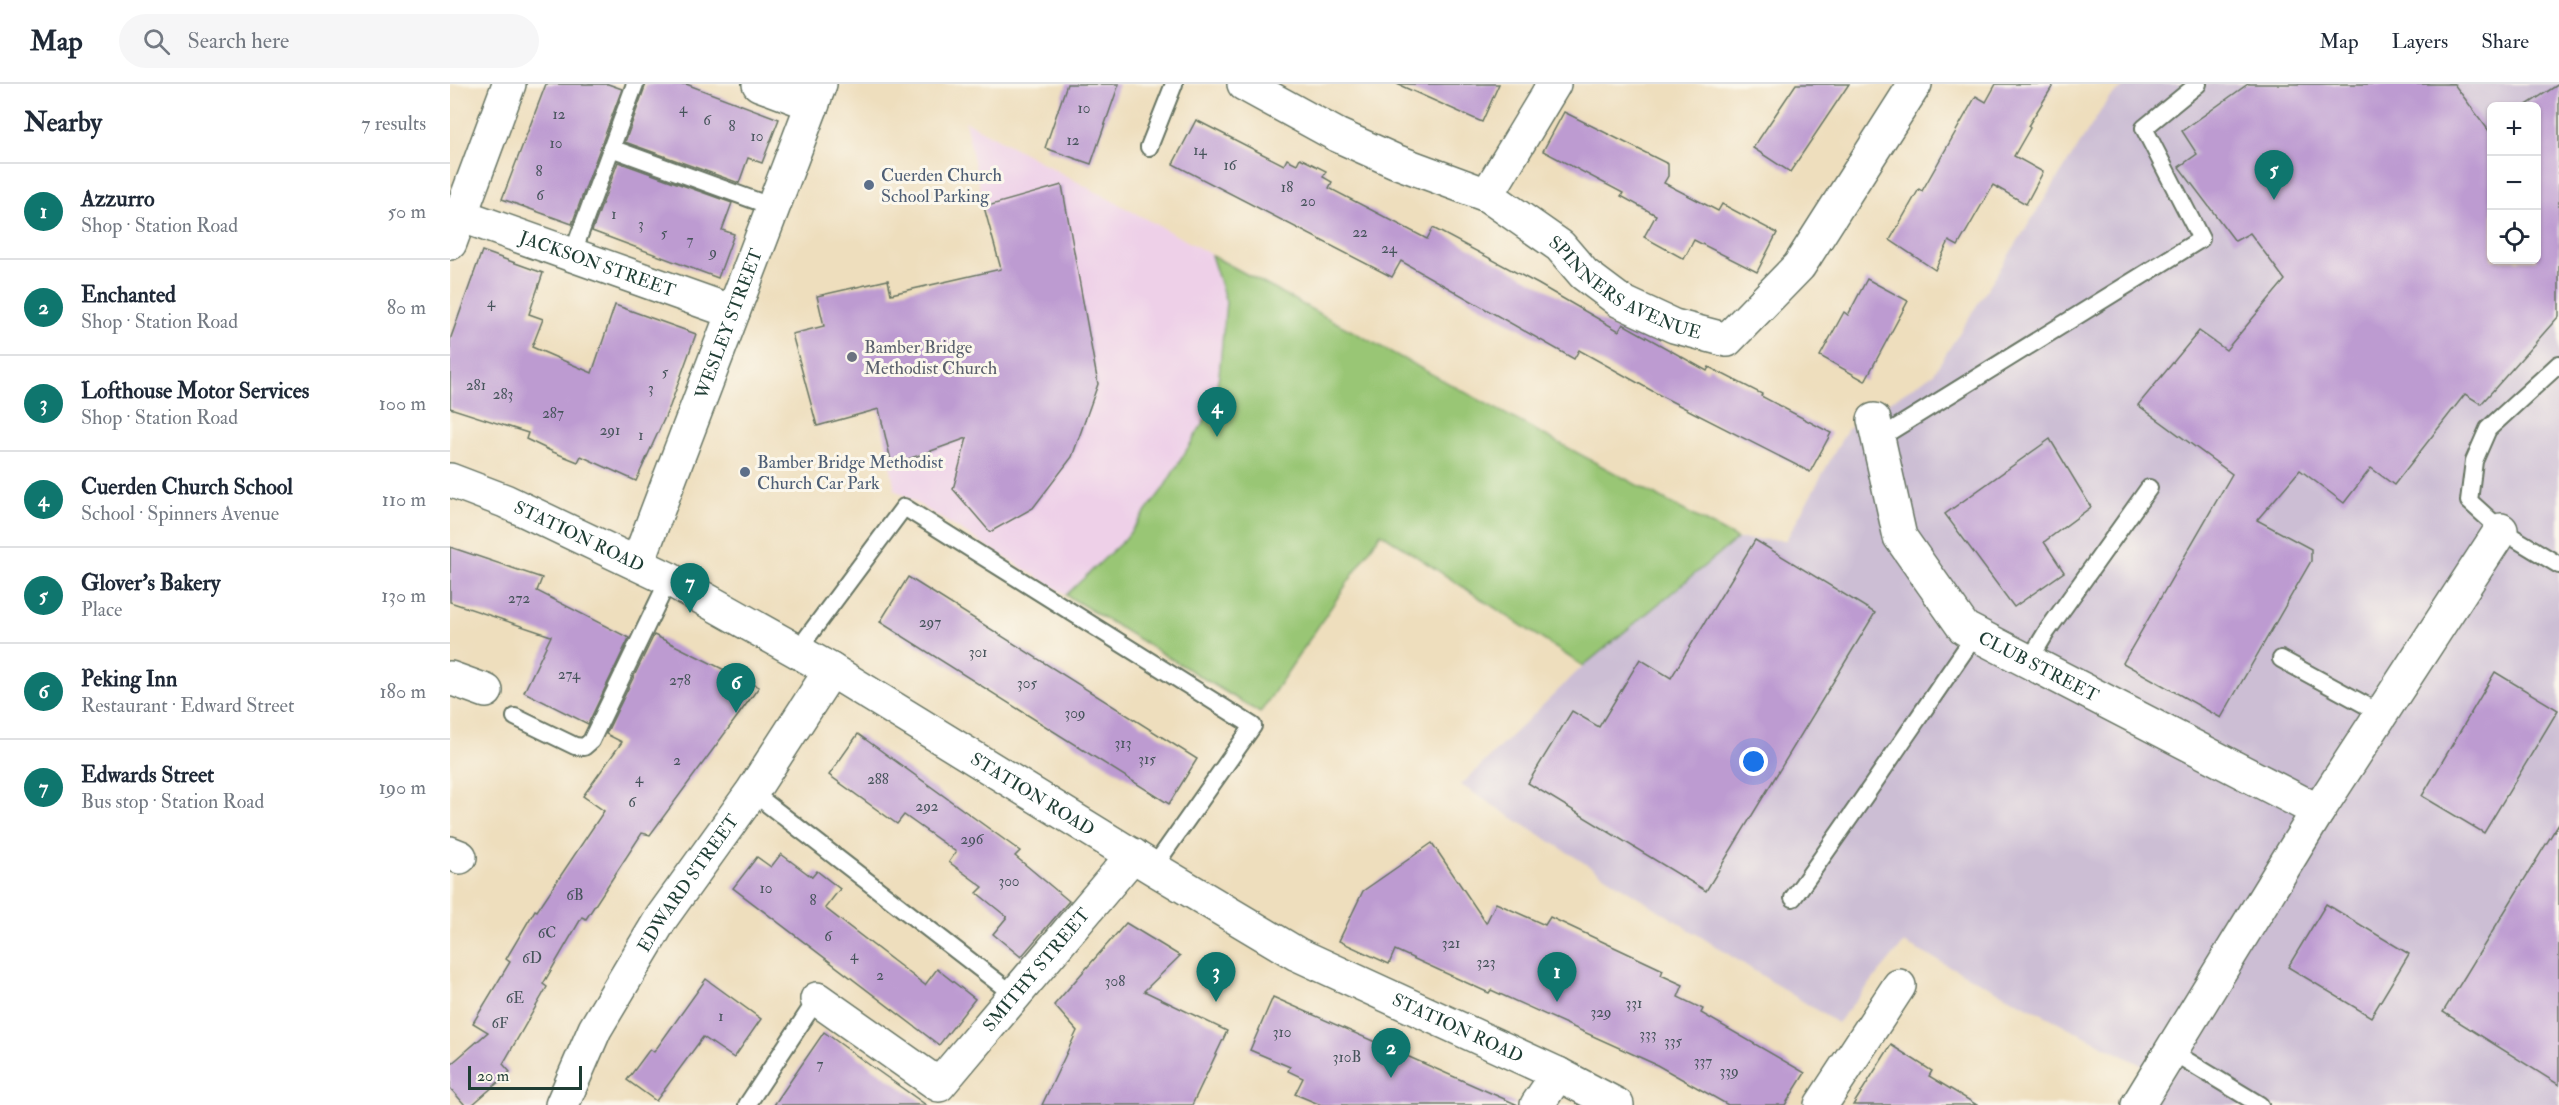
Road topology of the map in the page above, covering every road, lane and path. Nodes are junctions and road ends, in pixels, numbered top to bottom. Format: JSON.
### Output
{"nodes":[{"id":1,"x":509,"y":84,"type":"edge"},
{"id":2,"x":635,"y":84,"type":"edge"},
{"id":3,"x":759,"y":84,"type":"edge"},
{"id":4,"x":1174,"y":84,"type":"edge"},
{"id":5,"x":1244,"y":84,"type":"edge"},
{"id":6,"x":1554,"y":84,"type":"edge"},
{"id":7,"x":1915,"y":84,"type":"edge"},
{"id":8,"x":2198,"y":84,"type":"edge"},
{"id":9,"x":817,"y":94,"type":"edge"},
{"id":10,"x":1149,"y":147,"type":"dead end"},
{"id":11,"x":611,"y":148,"type":"junction"},
{"id":12,"x":1487,"y":195,"type":"junction"},
{"id":13,"x":773,"y":207,"type":"junction"},
{"id":14,"x":453,"y":223,"type":"edge"},
{"id":15,"x":572,"y":255,"type":"junction"},
{"id":16,"x":734,"y":312,"type":"junction"},
{"id":17,"x":2559,"y":364,"type":"edge"},
{"id":18,"x":1876,"y":430,"type":"joint"},
{"id":19,"x":450,"y":480,"type":"edge"},
{"id":20,"x":2149,"y":488,"type":"dead end"},
{"id":21,"x":2501,"y":530,"type":"junction"},
{"id":22,"x":638,"y":562,"type":"junction"},
{"id":23,"x":2559,"y":565,"type":"edge"},
{"id":24,"x":669,"y":579,"type":"junction"},
{"id":25,"x":1976,"y":634,"type":"junction"},
{"id":26,"x":797,"y":651,"type":"junction"},
{"id":27,"x":2281,"y":659,"type":"dead end"},
{"id":28,"x":2029,"y":661,"type":"junction"},
{"id":29,"x":831,"y":670,"type":"junction"},
{"id":30,"x":450,"y":678,"type":"edge"},
{"id":31,"x":486,"y":691,"type":"dead end"},
{"id":32,"x":2382,"y":714,"type":"junction"},
{"id":33,"x":515,"y":717,"type":"dead end"},
{"id":34,"x":752,"y":792,"type":"junction"},
{"id":35,"x":2318,"y":812,"type":"junction"},
{"id":36,"x":1143,"y":862,"type":"junction"},
{"id":37,"x":1793,"y":898,"type":"dead end"},
{"id":38,"x":1899,"y":986,"type":"dead end"},
{"id":39,"x":1014,"y":995,"type":"junction"},
{"id":40,"x":817,"y":999,"type":"joint"},
{"id":41,"x":2171,"y":1051,"type":"junction"},
{"id":42,"x":1558,"y":1074,"type":"junction"},
{"id":43,"x":562,"y":1105,"type":"edge"},
{"id":44,"x":747,"y":1105,"type":"edge"},
{"id":45,"x":1537,"y":1105,"type":"edge"},
{"id":46,"x":1617,"y":1105,"type":"edge"},
{"id":47,"x":1821,"y":1105,"type":"edge"},
{"id":48,"x":2138,"y":1105,"type":"edge"},
{"id":49,"x":2260,"y":1105,"type":"edge"}],
"edges":[{"from":1,"to":14,"type":"street"},
{"from":2,"to":11,"type":"lane"},
{"from":3,"to":9,"type":"street"},
{"from":4,"to":10,"type":"lane"},
{"from":5,"to":12,"type":"street","name":"SPINNERS AVENUE"},
{"from":6,"to":12,"type":"street"},
{"from":7,"to":12,"type":"street","name":"SPINNERS AVENUE"},
{"from":8,"to":18,"type":"lane"},
{"from":9,"to":13,"type":"street","name":"WESLEY STREET"},
{"from":11,"to":13,"type":"lane"},
{"from":11,"to":15,"type":"lane"},
{"from":13,"to":16,"type":"street","name":"WESLEY STREET"},
{"from":14,"to":15,"type":"street","name":"JACKSON STREET"},
{"from":15,"to":16,"type":"street","name":"JACKSON STREET"},
{"from":16,"to":22,"type":"street","name":"WESLEY STREET"},
{"from":17,"to":21,"type":"lane"},
{"from":18,"to":25,"type":"street","name":"CLUB STREET"},
{"from":19,"to":22,"type":"street","name":"STATION ROAD"},
{"from":20,"to":28,"type":"lane"},
{"from":21,"to":23,"type":"lane"},
{"from":21,"to":32,"type":"street"},
{"from":22,"to":24,"type":"street","name":"STATION ROAD"},
{"from":24,"to":26,"type":"street","name":"STATION ROAD"},
{"from":24,"to":33,"type":"lane"},
{"from":25,"to":28,"type":"street","name":"CLUB STREET"},
{"from":25,"to":37,"type":"lane"},
{"from":26,"to":29,"type":"street","name":"STATION ROAD"},
{"from":26,"to":36,"type":"lane"},
{"from":27,"to":32,"type":"lane"},
{"from":28,"to":35,"type":"street","name":"CLUB STREET"},
{"from":29,"to":34,"type":"street","name":"EDWARD STREET"},
{"from":29,"to":36,"type":"street","name":"STATION ROAD"},
{"from":30,"to":31,"type":"street"},
{"from":32,"to":35,"type":"street"},
{"from":34,"to":39,"type":"lane"},
{"from":34,"to":43,"type":"street","name":"EDWARD STREET"},
{"from":35,"to":41,"type":"street"},
{"from":36,"to":39,"type":"street","name":"SMITHY STREET"},
{"from":36,"to":42,"type":"street","name":"STATION ROAD"},
{"from":38,"to":47,"type":"street"},
{"from":39,"to":40,"type":"street","name":"SMITHY STREET"},
{"from":40,"to":44,"type":"lane"},
{"from":41,"to":48,"type":"street"},
{"from":41,"to":49,"type":"lane"},
{"from":42,"to":45,"type":"street"},
{"from":42,"to":46,"type":"street","name":"STATION ROAD"}]}
